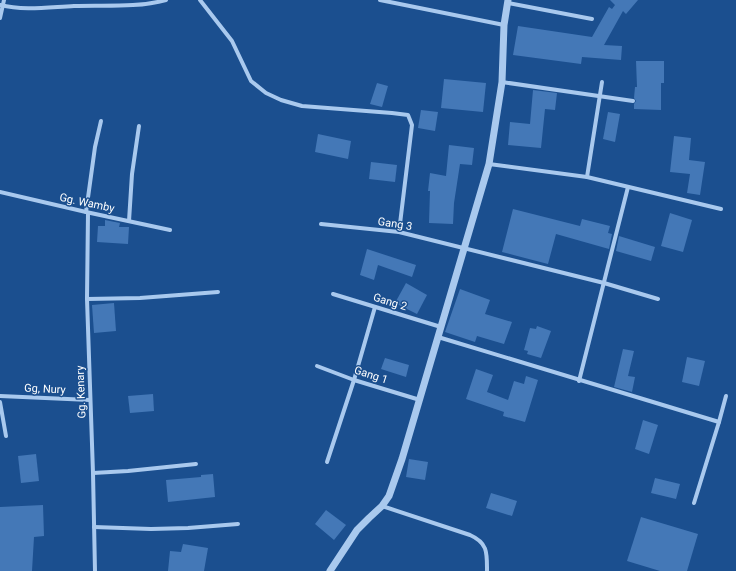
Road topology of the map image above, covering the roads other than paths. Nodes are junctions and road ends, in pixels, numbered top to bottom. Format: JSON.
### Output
{"nodes":[{"id":1,"x":4,"y":0,"type":"edge"},
{"id":2,"x":166,"y":0,"type":"edge"},
{"id":3,"x":200,"y":0,"type":"edge"},
{"id":4,"x":380,"y":0,"type":"edge"},
{"id":5,"x":508,"y":2,"type":"edge"},
{"id":6,"x":1,"y":5,"type":"edge"},
{"id":7,"x":0,"y":18,"type":"edge"},
{"id":8,"x":592,"y":19,"type":"dead end"},
{"id":9,"x":504,"y":25,"type":"junction"},
{"id":10,"x":502,"y":82,"type":"junction"},
{"id":11,"x":602,"y":82,"type":"dead end"},
{"id":12,"x":600,"y":96,"type":"junction"},
{"id":13,"x":633,"y":101,"type":"dead end"},
{"id":14,"x":101,"y":121,"type":"dead end"},
{"id":15,"x":139,"y":126,"type":"dead end"},
{"id":16,"x":489,"y":164,"type":"junction"},
{"id":17,"x":587,"y":177,"type":"junction"},
{"id":18,"x":628,"y":187,"type":"junction"},
{"id":19,"x":0,"y":192,"type":"edge"},
{"id":20,"x":721,"y":209,"type":"dead end"},
{"id":21,"x":87,"y":212,"type":"junction"},
{"id":22,"x":129,"y":221,"type":"junction"},
{"id":23,"x":320,"y":224,"type":"dead end"},
{"id":24,"x":170,"y":230,"type":"dead end"},
{"id":25,"x":399,"y":232,"type":"junction"},
{"id":26,"x":465,"y":248,"type":"junction"},
{"id":27,"x":604,"y":283,"type":"junction"},
{"id":28,"x":218,"y":292,"type":"dead end"},
{"id":29,"x":333,"y":294,"type":"dead end"},
{"id":30,"x":87,"y":299,"type":"junction"},
{"id":31,"x":658,"y":299,"type":"dead end"},
{"id":32,"x":375,"y":307,"type":"junction"},
{"id":33,"x":441,"y":327,"type":"junction"},
{"id":34,"x":438,"y":337,"type":"junction"},
{"id":35,"x":317,"y":366,"type":"dead end"},
{"id":36,"x":354,"y":380,"type":"junction"},
{"id":37,"x":579,"y":381,"type":"junction"},
{"id":38,"x":0,"y":396,"type":"edge"},
{"id":39,"x":726,"y":396,"type":"dead end"},
{"id":40,"x":90,"y":400,"type":"junction"},
{"id":41,"x":420,"y":400,"type":"junction"},
{"id":42,"x":0,"y":402,"type":"edge"},
{"id":43,"x":719,"y":422,"type":"junction"},
{"id":44,"x":6,"y":436,"type":"dead end"},
{"id":45,"x":327,"y":462,"type":"dead end"},
{"id":46,"x":196,"y":464,"type":"dead end"},
{"id":47,"x":93,"y":473,"type":"junction"},
{"id":48,"x":694,"y":503,"type":"dead end"},
{"id":49,"x":382,"y":506,"type":"junction"},
{"id":50,"x":238,"y":524,"type":"dead end"},
{"id":51,"x":94,"y":527,"type":"junction"},
{"id":52,"x":95,"y":571,"type":"edge"},
{"id":53,"x":330,"y":571,"type":"edge"},
{"id":54,"x":488,"y":571,"type":"edge"}],
"edges":[{"from":1,"to":6,"type":"street"},
{"from":2,"to":6,"type":"street"},
{"from":3,"to":25,"type":"street"},
{"from":4,"to":9,"type":"street"},
{"from":5,"to":8,"type":"street"},
{"from":5,"to":9,"type":"street"},
{"from":6,"to":7,"type":"street"},
{"from":9,"to":10,"type":"street"},
{"from":10,"to":12,"type":"street"},
{"from":10,"to":16,"type":"street"},
{"from":11,"to":12,"type":"street"},
{"from":12,"to":13,"type":"street"},
{"from":12,"to":17,"type":"street"},
{"from":14,"to":21,"type":"street","name":"Gg. Kenary"},
{"from":15,"to":22,"type":"street"},
{"from":16,"to":17,"type":"street"},
{"from":16,"to":26,"type":"street"},
{"from":17,"to":18,"type":"street"},
{"from":18,"to":20,"type":"street"},
{"from":18,"to":27,"type":"street"},
{"from":19,"to":21,"type":"street","name":"Gg. Wamby"},
{"from":21,"to":22,"type":"street","name":"Gg. Wamby"},
{"from":21,"to":30,"type":"street","name":"Gg. Kenary"},
{"from":22,"to":24,"type":"street","name":"Gg. Wamby"},
{"from":23,"to":25,"type":"street","name":"Gang 3"},
{"from":25,"to":26,"type":"street","name":"Gang 3"},
{"from":26,"to":27,"type":"street","name":"Gang 3"},
{"from":26,"to":33,"type":"street"},
{"from":27,"to":31,"type":"street","name":"Gang 3"},
{"from":27,"to":37,"type":"street"},
{"from":28,"to":30,"type":"street"},
{"from":29,"to":32,"type":"street","name":"Gang 2"},
{"from":30,"to":40,"type":"street","name":"Gg. Kenary"},
{"from":32,"to":33,"type":"street","name":"Gang 2"},
{"from":32,"to":36,"type":"street"},
{"from":33,"to":34,"type":"street"},
{"from":34,"to":37,"type":"street"},
{"from":34,"to":41,"type":"street"},
{"from":35,"to":36,"type":"street","name":"Gang 1"},
{"from":36,"to":41,"type":"street","name":"Gang 1"},
{"from":36,"to":45,"type":"street"},
{"from":37,"to":43,"type":"street"},
{"from":38,"to":40,"type":"street","name":"Gg, Nury"},
{"from":39,"to":43,"type":"street"},
{"from":40,"to":47,"type":"street","name":"Gg. Kenary"},
{"from":41,"to":49,"type":"street"},
{"from":42,"to":44,"type":"street"},
{"from":43,"to":48,"type":"street"},
{"from":46,"to":47,"type":"street"},
{"from":47,"to":51,"type":"street","name":"Gg. Kenary"},
{"from":49,"to":53,"type":"street"},
{"from":49,"to":54,"type":"street"},
{"from":50,"to":51,"type":"street"},
{"from":51,"to":52,"type":"street","name":"Gg. Kenary"}]}
